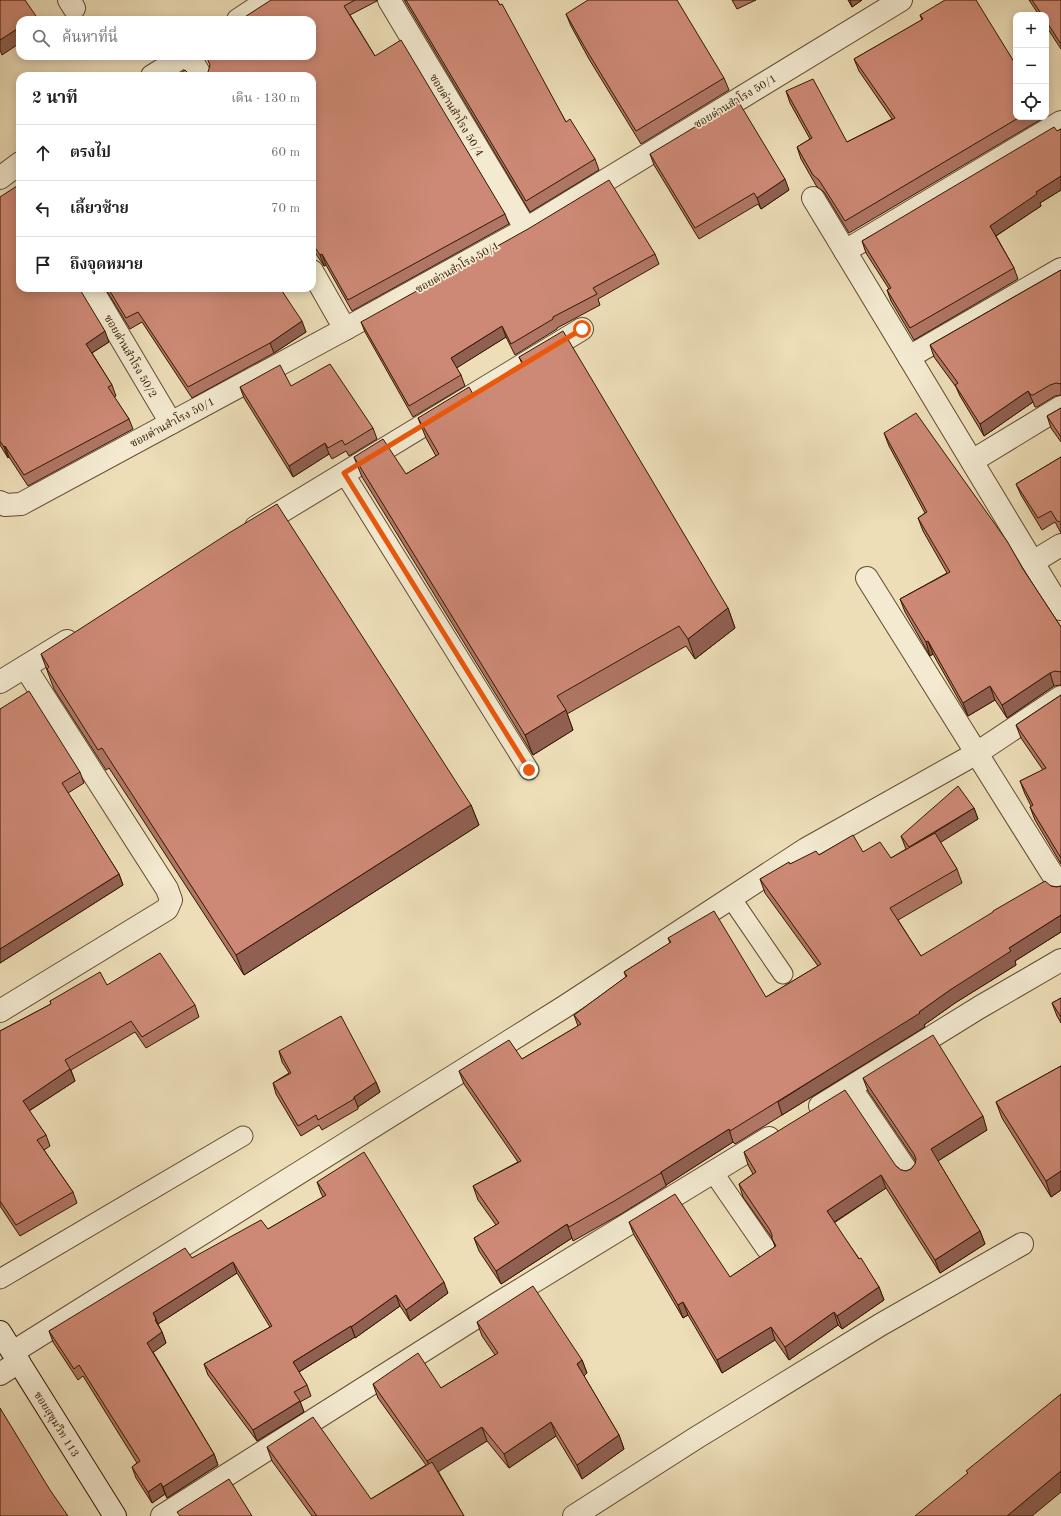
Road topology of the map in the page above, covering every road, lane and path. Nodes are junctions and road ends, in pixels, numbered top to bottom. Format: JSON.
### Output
{"nodes":[{"id":1,"x":268,"y":0,"type":"edge"},
{"id":2,"x":389,"y":0,"type":"edge"},
{"id":3,"x":901,"y":0,"type":"edge"},
{"id":4,"x":244,"y":16,"type":"edge"},
{"id":5,"x":178,"y":60,"type":"edge"},
{"id":6,"x":191,"y":60,"type":"edge"},
{"id":7,"x":158,"y":72,"type":"edge"},
{"id":8,"x":199,"y":72,"type":"edge"},
{"id":9,"x":1061,"y":122,"type":"edge"},
{"id":10,"x":16,"y":168,"type":"edge"},
{"id":11,"x":0,"y":178,"type":"edge"},
{"id":12,"x":813,"y":198,"type":"dead end"},
{"id":13,"x":526,"y":229,"type":"junction"},
{"id":14,"x":845,"y":251,"type":"junction"},
{"id":15,"x":1061,"y":269,"type":"edge"},
{"id":16,"x":316,"y":278,"type":"edge"},
{"id":17,"x":93,"y":292,"type":"edge"},
{"id":18,"x":345,"y":329,"type":"junction"},
{"id":19,"x":582,"y":329,"type":"dead end"},
{"id":20,"x":909,"y":358,"type":"junction"},
{"id":21,"x":1061,"y":407,"type":"edge"},
{"id":22,"x":171,"y":423,"type":"junction"},
{"id":23,"x":972,"y":461,"type":"junction"},
{"id":24,"x":344,"y":473,"type":"junction"},
{"id":25,"x":0,"y":502,"type":"edge"},
{"id":26,"x":242,"y":535,"type":"edge"},
{"id":27,"x":1061,"y":545,"type":"edge"},
{"id":28,"x":1033,"y":562,"type":"junction"},
{"id":29,"x":867,"y":578,"type":"dead end"},
{"id":30,"x":1061,"y":609,"type":"edge"},
{"id":31,"x":86,"y":630,"type":"edge"},
{"id":32,"x":25,"y":667,"type":"junction"},
{"id":33,"x":0,"y":682,"type":"edge"},
{"id":34,"x":1061,"y":698,"type":"edge"},
{"id":35,"x":977,"y":753,"type":"junction"},
{"id":36,"x":529,"y":770,"type":"dead end"},
{"id":37,"x":1061,"y":888,"type":"edge"},
{"id":38,"x":731,"y":898,"type":"junction"},
{"id":39,"x":1061,"y":960,"type":"edge"},
{"id":40,"x":783,"y":974,"type":"dead end"},
{"id":41,"x":0,"y":1011,"type":"edge"},
{"id":42,"x":852,"y":1087,"type":"junction"},
{"id":43,"x":243,"y":1136,"type":"dead end"},
{"id":44,"x":713,"y":1172,"type":"junction"},
{"id":45,"x":910,"y":1173,"type":"edge"},
{"id":46,"x":1022,"y":1244,"type":"dead end"},
{"id":47,"x":766,"y":1249,"type":"dead end"},
{"id":48,"x":0,"y":1279,"type":"edge"},
{"id":49,"x":0,"y":1332,"type":"edge"},
{"id":50,"x":16,"y":1357,"type":"junction"},
{"id":51,"x":0,"y":1374,"type":"edge"},
{"id":52,"x":115,"y":1516,"type":"edge"},
{"id":53,"x":162,"y":1516,"type":"edge"},
{"id":54,"x":574,"y":1516,"type":"edge"}],
"edges":[{"from":1,"to":4,"type":"street"},
{"from":2,"to":13,"type":"street","name":"ซอยด่านสำโรง 50/4"},
{"from":3,"to":13,"type":"street","name":"ซอยด่านสำโรง 50/1"},
{"from":5,"to":7,"type":"street"},
{"from":6,"to":8,"type":"street"},
{"from":9,"to":14,"type":"street"},
{"from":10,"to":11,"type":"street"},
{"from":12,"to":14,"type":"street"},
{"from":13,"to":18,"type":"street","name":"ซอยด่านสำโรง 50/1"},
{"from":14,"to":20,"type":"street"},
{"from":15,"to":20,"type":"street"},
{"from":16,"to":18,"type":"street"},
{"from":17,"to":22,"type":"street","name":"ซอยด่านสำโรง 50/2"},
{"from":18,"to":22,"type":"street","name":"ซอยด่านสำโรง 50/1"},
{"from":19,"to":24,"type":"street"},
{"from":20,"to":23,"type":"street"},
{"from":21,"to":23,"type":"street"},
{"from":22,"to":25,"type":"street","name":"ซอยด่านสำโรง 50/1"},
{"from":23,"to":28,"type":"street"},
{"from":24,"to":26,"type":"street"},
{"from":24,"to":36,"type":"lane"},
{"from":27,"to":28,"type":"street"},
{"from":28,"to":30,"type":"street"},
{"from":29,"to":35,"type":"street"},
{"from":31,"to":32,"type":"street"},
{"from":32,"to":33,"type":"street"},
{"from":32,"to":41,"type":"street"},
{"from":34,"to":35,"type":"street"},
{"from":35,"to":37,"type":"street"},
{"from":35,"to":38,"type":"street"},
{"from":38,"to":40,"type":"lane"},
{"from":38,"to":50,"type":"street"},
{"from":39,"to":42,"type":"street"},
{"from":42,"to":44,"type":"street"},
{"from":42,"to":45,"type":"lane"},
{"from":43,"to":48,"type":"lane"},
{"from":44,"to":47,"type":"lane"},
{"from":44,"to":53,"type":"street"},
{"from":46,"to":54,"type":"street"},
{"from":49,"to":50,"type":"street","name":"ซอยสุขุมวิท 113"},
{"from":50,"to":51,"type":"street"},
{"from":50,"to":52,"type":"street","name":"ซอยสุขุมวิท 113"}]}
